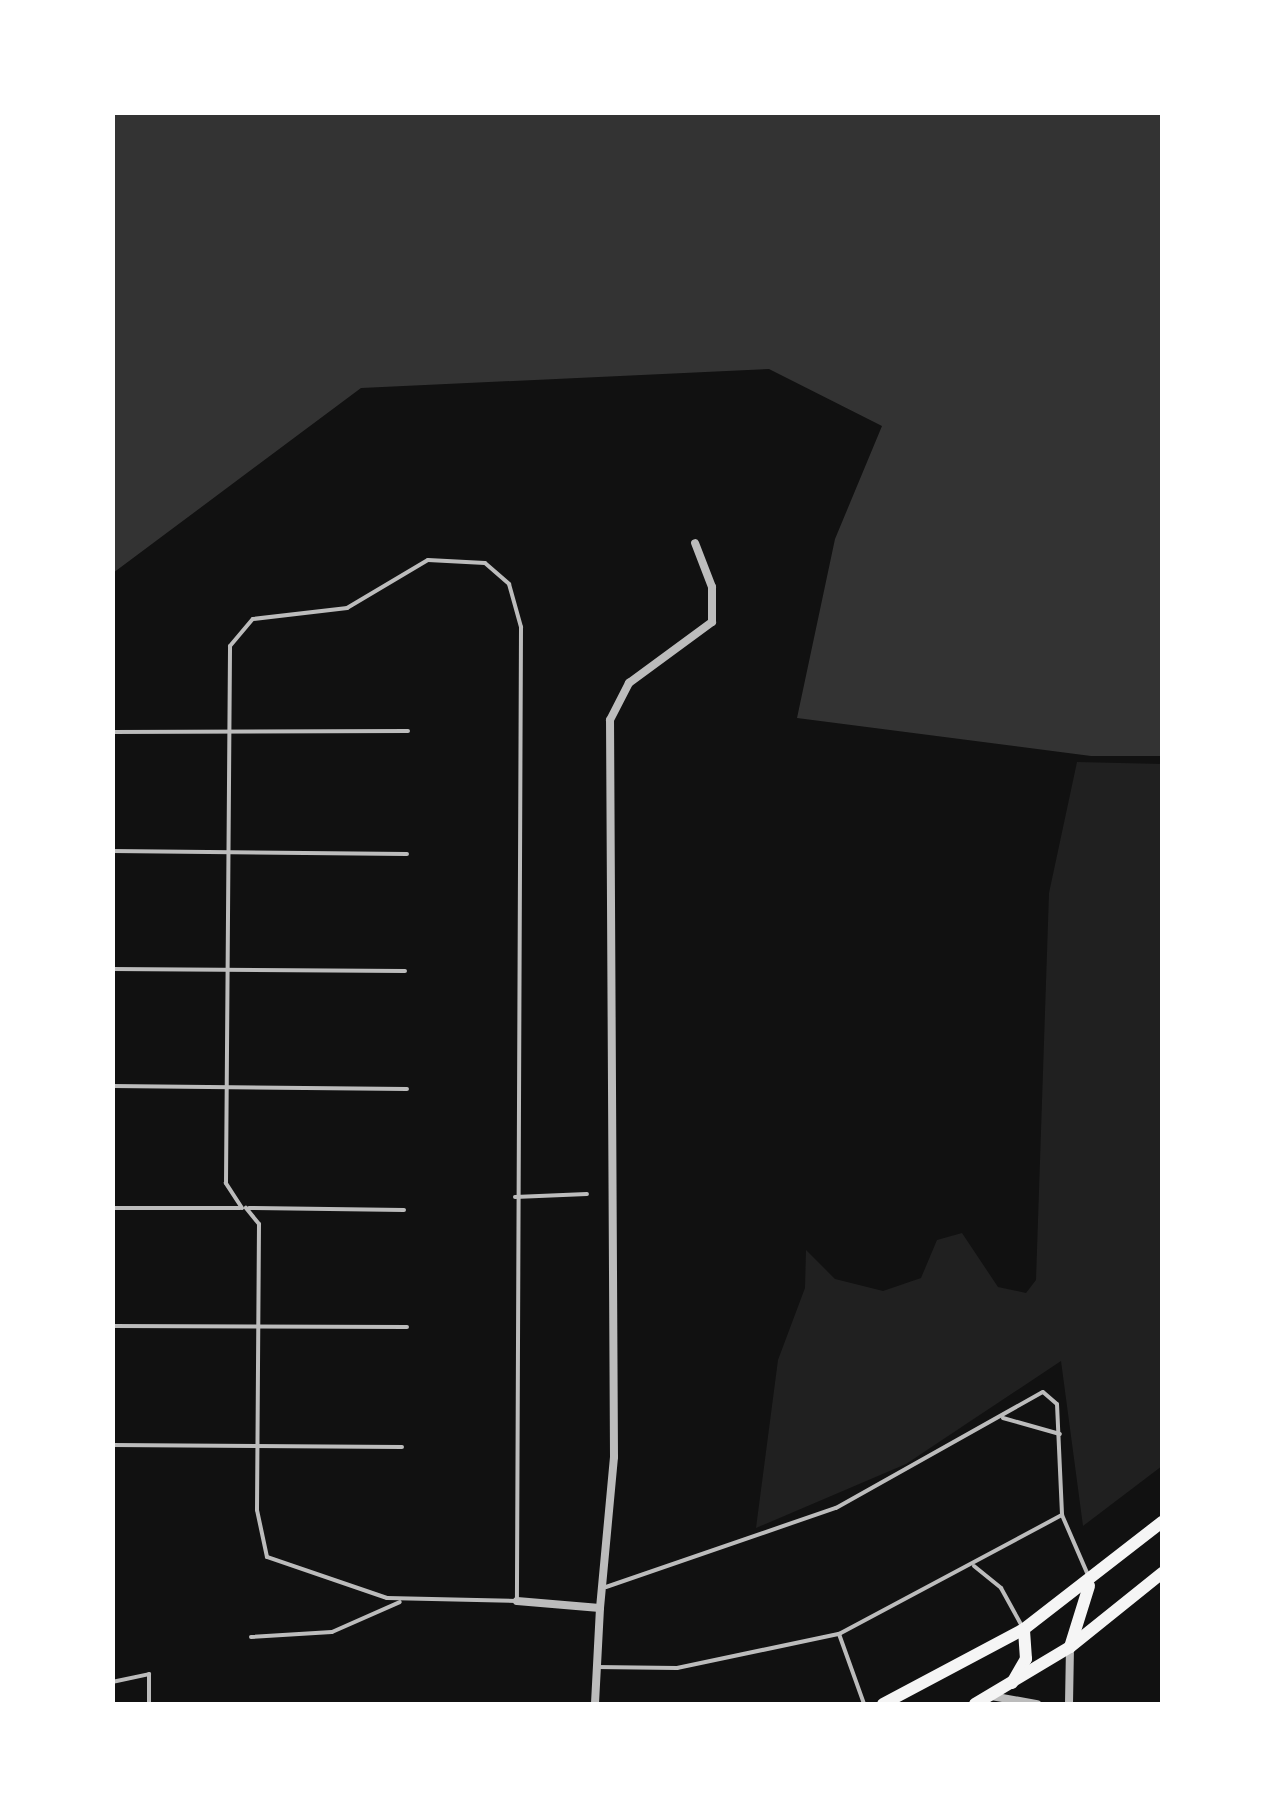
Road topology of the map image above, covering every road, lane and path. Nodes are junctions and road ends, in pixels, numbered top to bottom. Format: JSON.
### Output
{"nodes":[{"id":1,"x":694,"y":543,"type":"dead end"},
{"id":2,"x":408,"y":730,"type":"dead end"},
{"id":3,"x":112,"y":732,"type":"edge"},
{"id":4,"x":228,"y":732,"type":"junction"},
{"id":5,"x":112,"y":851,"type":"edge"},
{"id":6,"x":227,"y":853,"type":"junction"},
{"id":7,"x":407,"y":854,"type":"dead end"},
{"id":8,"x":112,"y":969,"type":"edge"},
{"id":9,"x":227,"y":970,"type":"junction"},
{"id":10,"x":405,"y":970,"type":"dead end"},
{"id":11,"x":112,"y":1086,"type":"edge"},
{"id":12,"x":226,"y":1086,"type":"junction"},
{"id":13,"x":407,"y":1088,"type":"dead end"},
{"id":14,"x":587,"y":1194,"type":"dead end"},
{"id":15,"x":514,"y":1197,"type":"junction"},
{"id":16,"x":112,"y":1208,"type":"edge"},
{"id":17,"x":244,"y":1208,"type":"junction"},
{"id":18,"x":404,"y":1210,"type":"dead end"},
{"id":19,"x":112,"y":1326,"type":"edge"},
{"id":20,"x":262,"y":1326,"type":"junction"},
{"id":21,"x":407,"y":1327,"type":"dead end"},
{"id":22,"x":1003,"y":1418,"type":"junction"},
{"id":23,"x":1060,"y":1434,"type":"junction"},
{"id":24,"x":258,"y":1444,"type":"junction"},
{"id":25,"x":112,"y":1445,"type":"edge"},
{"id":26,"x":402,"y":1447,"type":"dead end"},
{"id":27,"x":1062,"y":1515,"type":"junction"},
{"id":28,"x":1162,"y":1522,"type":"edge"},
{"id":29,"x":974,"y":1566,"type":"junction"},
{"id":30,"x":1162,"y":1573,"type":"edge"},
{"id":31,"x":1090,"y":1584,"type":"junction"},
{"id":32,"x":606,"y":1587,"type":"junction"},
{"id":33,"x":516,"y":1600,"type":"junction"},
{"id":34,"x":403,"y":1601,"type":"junction"},
{"id":35,"x":600,"y":1608,"type":"junction"},
{"id":36,"x":1024,"y":1629,"type":"junction"},
{"id":37,"x":839,"y":1634,"type":"junction"},
{"id":38,"x":251,"y":1637,"type":"dead end"},
{"id":39,"x":1070,"y":1647,"type":"junction"},
{"id":40,"x":596,"y":1668,"type":"junction"},
{"id":41,"x":112,"y":1682,"type":"edge"},
{"id":42,"x":1010,"y":1685,"type":"junction"},
{"id":43,"x":990,"y":1696,"type":"junction"},
{"id":44,"x":148,"y":1704,"type":"edge"},
{"id":45,"x":595,"y":1704,"type":"edge"},
{"id":46,"x":864,"y":1704,"type":"edge"},
{"id":47,"x":884,"y":1704,"type":"edge"},
{"id":48,"x":975,"y":1704,"type":"edge"},
{"id":49,"x":1037,"y":1704,"type":"edge"},
{"id":50,"x":1069,"y":1704,"type":"edge"}],
"edges":[{"from":1,"to":32,"type":"street"},
{"from":2,"to":4,"type":"lane"},
{"from":3,"to":4,"type":"lane"},
{"from":4,"to":6,"type":"lane"},
{"from":4,"to":15,"type":"lane"},
{"from":5,"to":6,"type":"lane"},
{"from":6,"to":7,"type":"lane"},
{"from":6,"to":9,"type":"lane"},
{"from":8,"to":9,"type":"lane"},
{"from":9,"to":10,"type":"lane"},
{"from":9,"to":12,"type":"lane"},
{"from":11,"to":12,"type":"lane"},
{"from":12,"to":13,"type":"lane"},
{"from":12,"to":17,"type":"lane"},
{"from":14,"to":15,"type":"lane"},
{"from":15,"to":33,"type":"lane"},
{"from":16,"to":17,"type":"lane"},
{"from":17,"to":18,"type":"lane"},
{"from":17,"to":20,"type":"lane"},
{"from":19,"to":20,"type":"lane"},
{"from":20,"to":21,"type":"lane"},
{"from":20,"to":24,"type":"lane"},
{"from":22,"to":23,"type":"lane"},
{"from":22,"to":23,"type":"lane"},
{"from":22,"to":32,"type":"lane"},
{"from":23,"to":27,"type":"lane"},
{"from":24,"to":25,"type":"lane"},
{"from":24,"to":26,"type":"lane"},
{"from":24,"to":34,"type":"lane"},
{"from":27,"to":29,"type":"lane"},
{"from":27,"to":31,"type":"lane"},
{"from":28,"to":31,"type":"main road"},
{"from":29,"to":36,"type":"lane"},
{"from":29,"to":37,"type":"lane"},
{"from":30,"to":39,"type":"main road"},
{"from":31,"to":36,"type":"main road"},
{"from":31,"to":39,"type":"main road"},
{"from":32,"to":35,"type":"street"},
{"from":33,"to":34,"type":"lane"},
{"from":33,"to":35,"type":"street"},
{"from":34,"to":38,"type":"lane"},
{"from":35,"to":40,"type":"street"},
{"from":36,"to":42,"type":"main road"},
{"from":36,"to":47,"type":"main road"},
{"from":37,"to":40,"type":"lane"},
{"from":37,"to":46,"type":"lane"},
{"from":39,"to":42,"type":"main road"},
{"from":39,"to":50,"type":"street"},
{"from":40,"to":45,"type":"street"},
{"from":41,"to":44,"type":"lane"},
{"from":42,"to":43,"type":"main road"},
{"from":43,"to":48,"type":"main road"},
{"from":43,"to":49,"type":"street"}]}
